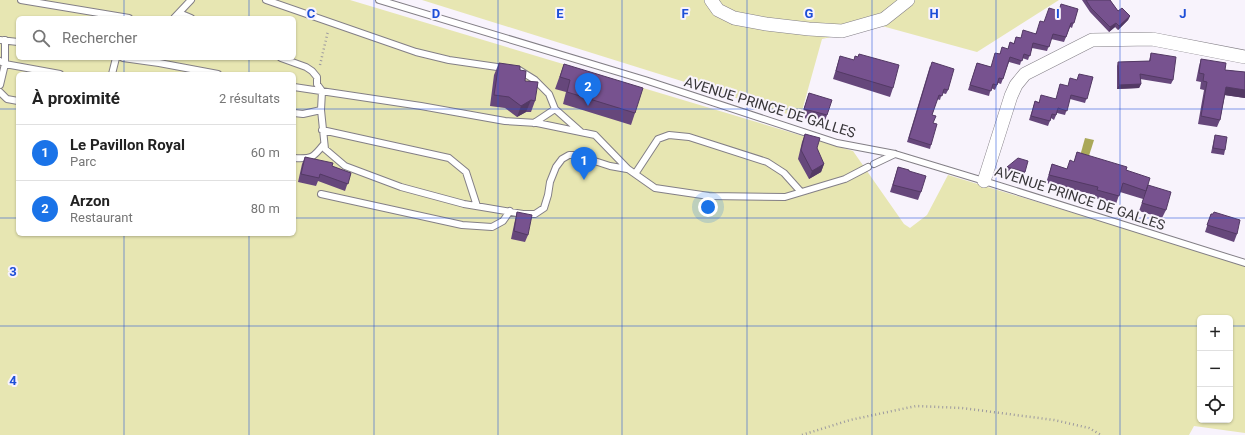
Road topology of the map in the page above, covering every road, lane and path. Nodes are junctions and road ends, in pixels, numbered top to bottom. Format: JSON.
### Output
{"nodes":[{"id":1,"x":21,"y":0,"type":"edge"},
{"id":2,"x":191,"y":0,"type":"edge"},
{"id":3,"x":266,"y":0,"type":"edge"},
{"id":4,"x":379,"y":0,"type":"edge"},
{"id":5,"x":711,"y":0,"type":"edge"},
{"id":6,"x":908,"y":0,"type":"edge"},
{"id":7,"x":117,"y":16,"type":"edge"},
{"id":8,"x":177,"y":16,"type":"edge"},
{"id":9,"x":330,"y":22,"type":"junction"},
{"id":10,"x":2,"y":40,"type":"edge"},
{"id":11,"x":16,"y":42,"type":"edge"},
{"id":12,"x":1245,"y":57,"type":"edge"},
{"id":13,"x":116,"y":60,"type":"edge"},
{"id":14,"x":159,"y":60,"type":"edge"},
{"id":15,"x":287,"y":60,"type":"edge"},
{"id":16,"x":2,"y":63,"type":"edge"},
{"id":17,"x":49,"y":72,"type":"edge"},
{"id":18,"x":112,"y":72,"type":"edge"},
{"id":19,"x":210,"y":72,"type":"edge"},
{"id":20,"x":317,"y":77,"type":"junction"},
{"id":21,"x":0,"y":85,"type":"edge"},
{"id":22,"x":296,"y":87,"type":"edge"},
{"id":23,"x":322,"y":91,"type":"junction"},
{"id":24,"x":0,"y":92,"type":"edge"},
{"id":25,"x":16,"y":101,"type":"edge"},
{"id":26,"x":555,"y":109,"type":"junction"},
{"id":27,"x":321,"y":110,"type":"junction"},
{"id":28,"x":296,"y":113,"type":"edge"},
{"id":29,"x":534,"y":123,"type":"junction"},
{"id":30,"x":322,"y":130,"type":"junction"},
{"id":31,"x":582,"y":132,"type":"junction"},
{"id":32,"x":324,"y":144,"type":"junction"},
{"id":33,"x":895,"y":154,"type":"junction"},
{"id":34,"x":296,"y":158,"type":"edge"},
{"id":35,"x":628,"y":169,"type":"junction"},
{"id":36,"x":635,"y":174,"type":"junction"},
{"id":37,"x":984,"y":181,"type":"junction"},
{"id":38,"x":801,"y":192,"type":"junction"},
{"id":39,"x":321,"y":194,"type":"dead end"},
{"id":40,"x":477,"y":206,"type":"junction"},
{"id":41,"x":510,"y":211,"type":"junction"},
{"id":42,"x":1245,"y":263,"type":"edge"},
{"id":43,"x":802,"y":435,"type":"edge"},
{"id":44,"x":1101,"y":435,"type":"edge"}],
"edges":[{"from":1,"to":7,"type":"lane"},
{"from":2,"to":8,"type":"lane"},
{"from":3,"to":9,"type":"lane"},
{"from":4,"to":33,"type":"lane","name":"AVENUE PRINCE DE GALLES"},
{"from":5,"to":6,"type":"street"},
{"from":9,"to":20,"type":"path"},
{"from":9,"to":26,"type":"lane"},
{"from":10,"to":11,"type":"lane"},
{"from":10,"to":16,"type":"lane"},
{"from":12,"to":37,"type":"street"},
{"from":13,"to":18,"type":"lane"},
{"from":14,"to":19,"type":"lane"},
{"from":15,"to":20,"type":"lane"},
{"from":16,"to":17,"type":"lane"},
{"from":16,"to":21,"type":"lane"},
{"from":20,"to":23,"type":"lane"},
{"from":22,"to":23,"type":"lane"},
{"from":23,"to":27,"type":"lane"},
{"from":23,"to":29,"type":"lane"},
{"from":24,"to":25,"type":"lane"},
{"from":26,"to":29,"type":"lane"},
{"from":26,"to":31,"type":"lane"},
{"from":27,"to":28,"type":"lane"},
{"from":27,"to":30,"type":"lane"},
{"from":29,"to":31,"type":"lane"},
{"from":30,"to":32,"type":"lane"},
{"from":30,"to":40,"type":"lane"},
{"from":31,"to":35,"type":"lane"},
{"from":32,"to":34,"type":"lane"},
{"from":32,"to":40,"type":"lane"},
{"from":33,"to":37,"type":"lane","name":"AVENUE PRINCE DE GALLES"},
{"from":33,"to":38,"type":"lane"},
{"from":35,"to":36,"type":"lane"},
{"from":35,"to":41,"type":"lane"},
{"from":36,"to":38,"type":"lane"},
{"from":36,"to":38,"type":"lane"},
{"from":37,"to":42,"type":"lane","name":"AVENUE PRINCE DE GALLES"},
{"from":39,"to":41,"type":"lane"},
{"from":40,"to":41,"type":"lane"},
{"from":43,"to":44,"type":"path"}]}
